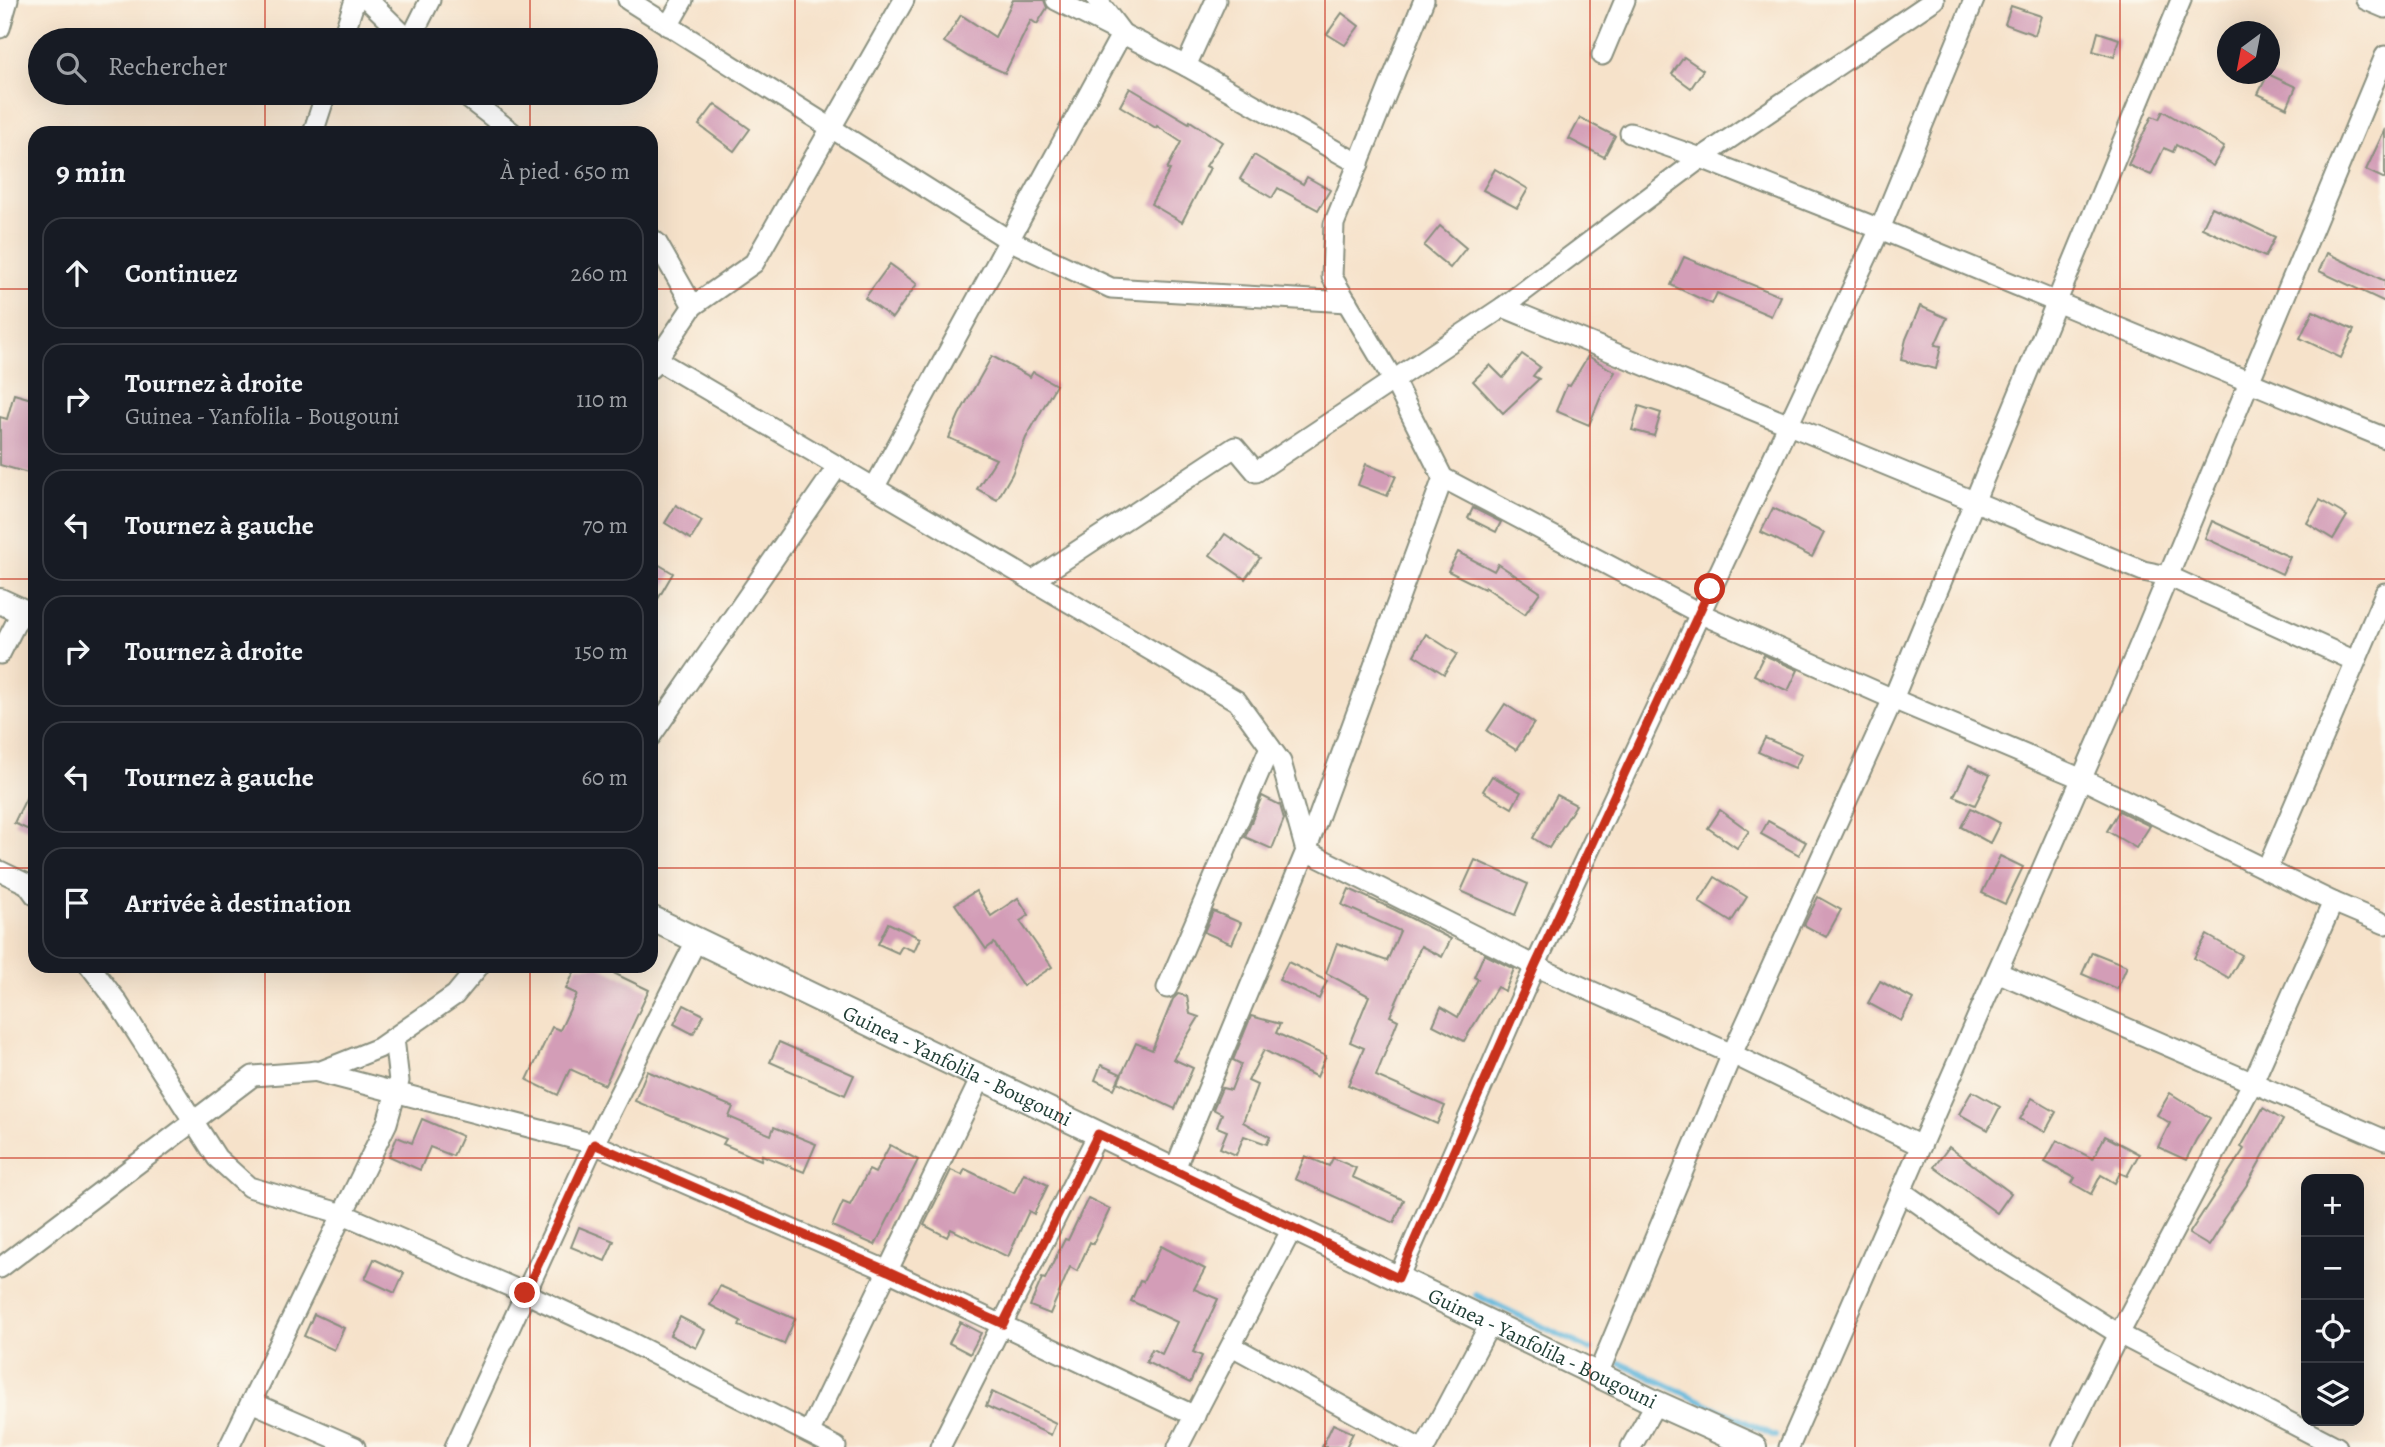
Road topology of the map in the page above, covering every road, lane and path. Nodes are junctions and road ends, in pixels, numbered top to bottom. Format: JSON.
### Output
{"nodes":[{"id":1,"x":8,"y":0,"type":"edge"},
{"id":2,"x":355,"y":0,"type":"edge"},
{"id":3,"x":368,"y":0,"type":"edge"},
{"id":4,"x":429,"y":0,"type":"edge"},
{"id":5,"x":628,"y":0,"type":"edge"},
{"id":6,"x":684,"y":0,"type":"edge"},
{"id":7,"x":904,"y":0,"type":"edge"},
{"id":8,"x":1056,"y":0,"type":"edge"},
{"id":9,"x":1097,"y":0,"type":"edge"},
{"id":10,"x":1216,"y":0,"type":"edge"},
{"id":11,"x":1424,"y":0,"type":"edge"},
{"id":12,"x":1625,"y":0,"type":"edge"},
{"id":13,"x":1934,"y":0,"type":"edge"},
{"id":14,"x":1974,"y":0,"type":"edge"},
{"id":15,"x":2181,"y":0,"type":"edge"},
{"id":16,"x":2365,"y":0,"type":"edge"},
{"id":17,"x":2385,"y":8,"type":"edge"},
{"id":18,"x":668,"y":26,"type":"junction"},
{"id":19,"x":0,"y":28,"type":"edge"},
{"id":20,"x":346,"y":28,"type":"edge"},
{"id":21,"x":397,"y":28,"type":"edge"},
{"id":22,"x":415,"y":28,"type":"edge"},
{"id":23,"x":1122,"y":33,"type":"junction"},
{"id":24,"x":1602,"y":55,"type":"dead end"},
{"id":25,"x":2385,"y":55,"type":"edge"},
{"id":26,"x":1186,"y":66,"type":"junction"},
{"id":27,"x":322,"y":105,"type":"edge"},
{"id":28,"x":477,"y":105,"type":"edge"},
{"id":29,"x":315,"y":126,"type":"edge"},
{"id":30,"x":504,"y":126,"type":"edge"},
{"id":31,"x":831,"y":128,"type":"junction"},
{"id":32,"x":1630,"y":133,"type":"dead end"},
{"id":33,"x":1701,"y":158,"type":"junction"},
{"id":34,"x":1359,"y":164,"type":"junction"},
{"id":35,"x":1880,"y":229,"type":"junction"},
{"id":36,"x":1009,"y":240,"type":"junction"},
{"id":37,"x":658,"y":245,"type":"edge"},
{"id":38,"x":1347,"y":302,"type":"junction"},
{"id":39,"x":2054,"y":303,"type":"junction"},
{"id":40,"x":693,"y":306,"type":"junction"},
{"id":41,"x":1503,"y":307,"type":"junction"},
{"id":42,"x":658,"y":358,"type":"edge"},
{"id":43,"x":658,"y":366,"type":"edge"},
{"id":44,"x":1394,"y":381,"type":"junction"},
{"id":45,"x":2247,"y":382,"type":"junction"},
{"id":46,"x":1790,"y":426,"type":"junction"},
{"id":47,"x":2385,"y":438,"type":"edge"},
{"id":48,"x":838,"y":466,"type":"junction"},
{"id":49,"x":1443,"y":478,"type":"junction"},
{"id":50,"x":874,"y":488,"type":"junction"},
{"id":51,"x":1975,"y":502,"type":"junction"},
{"id":52,"x":2168,"y":576,"type":"junction"},
{"id":53,"x":1032,"y":581,"type":"junction"},
{"id":54,"x":2385,"y":593,"type":"edge"},
{"id":55,"x":19,"y":610,"type":"edge"},
{"id":56,"x":1699,"y":612,"type":"junction"},
{"id":57,"x":0,"y":654,"type":"edge"},
{"id":58,"x":2355,"y":661,"type":"junction"},
{"id":59,"x":1893,"y":699,"type":"junction"},
{"id":60,"x":658,"y":726,"type":"edge"},
{"id":61,"x":1270,"y":747,"type":"junction"},
{"id":62,"x":2080,"y":778,"type":"junction"},
{"id":63,"x":1306,"y":851,"type":"junction"},
{"id":64,"x":2267,"y":869,"type":"junction"},
{"id":65,"x":0,"y":871,"type":"edge"},
{"id":66,"x":28,"y":885,"type":"edge"},
{"id":67,"x":2333,"y":902,"type":"junction"},
{"id":68,"x":658,"y":922,"type":"edge"},
{"id":69,"x":2385,"y":924,"type":"edge"},
{"id":70,"x":696,"y":941,"type":"junction"},
{"id":71,"x":1535,"y":966,"type":"junction"},
{"id":72,"x":1997,"y":972,"type":"junction"},
{"id":73,"x":95,"y":973,"type":"edge"},
{"id":74,"x":473,"y":973,"type":"edge"},
{"id":75,"x":1167,"y":988,"type":"dead end"},
{"id":76,"x":394,"y":1038,"type":"junction"},
{"id":77,"x":1732,"y":1054,"type":"junction"},
{"id":78,"x":314,"y":1071,"type":"junction"},
{"id":79,"x":982,"y":1076,"type":"junction"},
{"id":80,"x":2253,"y":1082,"type":"junction"},
{"id":81,"x":396,"y":1093,"type":"junction"},
{"id":82,"x":193,"y":1121,"type":"junction"},
{"id":83,"x":1098,"y":1134,"type":"junction"},
{"id":84,"x":2385,"y":1140,"type":"edge"},
{"id":85,"x":594,"y":1144,"type":"junction"},
{"id":86,"x":1921,"y":1146,"type":"junction"},
{"id":87,"x":1174,"y":1171,"type":"junction"},
{"id":88,"x":1901,"y":1191,"type":"junction"},
{"id":89,"x":343,"y":1214,"type":"junction"},
{"id":90,"x":1293,"y":1227,"type":"junction"},
{"id":91,"x":0,"y":1268,"type":"edge"},
{"id":92,"x":888,"y":1271,"type":"junction"},
{"id":93,"x":1398,"y":1278,"type":"junction"},
{"id":94,"x":525,"y":1293,"type":"junction"},
{"id":95,"x":1491,"y":1322,"type":"junction"},
{"id":96,"x":1003,"y":1324,"type":"junction"},
{"id":97,"x":2119,"y":1334,"type":"junction"},
{"id":98,"x":1232,"y":1346,"type":"junction"},
{"id":99,"x":1598,"y":1374,"type":"junction"},
{"id":100,"x":251,"y":1402,"type":"junction"},
{"id":101,"x":1656,"y":1403,"type":"junction"},
{"id":102,"x":1195,"y":1416,"type":"junction"},
{"id":103,"x":809,"y":1433,"type":"junction"},
{"id":104,"x":229,"y":1447,"type":"edge"},
{"id":105,"x":355,"y":1447,"type":"edge"},
{"id":106,"x":455,"y":1447,"type":"edge"},
{"id":107,"x":836,"y":1447,"type":"edge"},
{"id":108,"x":940,"y":1447,"type":"edge"},
{"id":109,"x":1178,"y":1447,"type":"edge"},
{"id":110,"x":1417,"y":1447,"type":"edge"},
{"id":111,"x":1425,"y":1447,"type":"edge"},
{"id":112,"x":1631,"y":1447,"type":"edge"},
{"id":113,"x":1754,"y":1447,"type":"edge"},
{"id":114,"x":1789,"y":1447,"type":"edge"},
{"id":115,"x":2063,"y":1447,"type":"edge"},
{"id":116,"x":2337,"y":1447,"type":"edge"}],
"edges":[{"from":1,"to":19,"type":"street"},
{"from":2,"to":20,"type":"street"},
{"from":3,"to":21,"type":"street"},
{"from":4,"to":22,"type":"street"},
{"from":5,"to":18,"type":"street"},
{"from":6,"to":18,"type":"street"},
{"from":7,"to":31,"type":"street"},
{"from":8,"to":23,"type":"street"},
{"from":9,"to":23,"type":"street"},
{"from":10,"to":26,"type":"street"},
{"from":11,"to":34,"type":"street"},
{"from":12,"to":24,"type":"street"},
{"from":13,"to":33,"type":"street"},
{"from":14,"to":35,"type":"street"},
{"from":15,"to":39,"type":"street"},
{"from":16,"to":17,"type":"street"},
{"from":18,"to":31,"type":"street"},
{"from":23,"to":26,"type":"street"},
{"from":23,"to":36,"type":"street"},
{"from":25,"to":45,"type":"street"},
{"from":26,"to":34,"type":"street"},
{"from":27,"to":29,"type":"street"},
{"from":28,"to":30,"type":"street"},
{"from":31,"to":36,"type":"street"},
{"from":31,"to":40,"type":"street"},
{"from":32,"to":33,"type":"street"},
{"from":33,"to":35,"type":"street"},
{"from":33,"to":41,"type":"street"},
{"from":34,"to":38,"type":"street"},
{"from":35,"to":39,"type":"street"},
{"from":35,"to":46,"type":"street"},
{"from":36,"to":38,"type":"street"},
{"from":36,"to":50,"type":"street"},
{"from":37,"to":40,"type":"street"},
{"from":38,"to":44,"type":"street"},
{"from":39,"to":45,"type":"street"},
{"from":39,"to":51,"type":"street"},
{"from":40,"to":42,"type":"street"},
{"from":41,"to":44,"type":"street"},
{"from":41,"to":46,"type":"street"},
{"from":43,"to":48,"type":"street"},
{"from":44,"to":49,"type":"street"},
{"from":44,"to":53,"type":"street"},
{"from":45,"to":47,"type":"street"},
{"from":45,"to":52,"type":"street"},
{"from":46,"to":51,"type":"street"},
{"from":46,"to":56,"type":"street"},
{"from":48,"to":50,"type":"street"},
{"from":48,"to":60,"type":"street"},
{"from":49,"to":56,"type":"street"},
{"from":49,"to":63,"type":"street"},
{"from":50,"to":53,"type":"street"},
{"from":51,"to":52,"type":"street"},
{"from":51,"to":59,"type":"street"},
{"from":52,"to":58,"type":"street"},
{"from":52,"to":62,"type":"street"},
{"from":53,"to":61,"type":"street"},
{"from":54,"to":58,"type":"street"},
{"from":55,"to":57,"type":"street"},
{"from":56,"to":59,"type":"street"},
{"from":56,"to":71,"type":"street"},
{"from":58,"to":64,"type":"street"},
{"from":59,"to":62,"type":"street"},
{"from":59,"to":77,"type":"street"},
{"from":61,"to":63,"type":"street"},
{"from":61,"to":75,"type":"street"},
{"from":62,"to":64,"type":"street"},
{"from":62,"to":72,"type":"street"},
{"from":63,"to":71,"type":"street"},
{"from":63,"to":87,"type":"street"},
{"from":64,"to":67,"type":"street"},
{"from":65,"to":66,"type":"street"},
{"from":67,"to":69,"type":"street"},
{"from":67,"to":80,"type":"street"},
{"from":68,"to":70,"type":"main road","name":"Guinea - Yanfolila - Bougouni"},
{"from":70,"to":79,"type":"main road","name":"Guinea - Yanfolila - Bougouni"},
{"from":70,"to":85,"type":"street"},
{"from":71,"to":77,"type":"street"},
{"from":71,"to":93,"type":"street"},
{"from":72,"to":80,"type":"street"},
{"from":72,"to":86,"type":"street"},
{"from":73,"to":82,"type":"street"},
{"from":74,"to":76,"type":"street"},
{"from":76,"to":78,"type":"street"},
{"from":76,"to":81,"type":"street"},
{"from":77,"to":86,"type":"street"},
{"from":77,"to":99,"type":"street"},
{"from":78,"to":81,"type":"street"},
{"from":78,"to":82,"type":"street"},
{"from":79,"to":83,"type":"main road","name":"Guinea - Yanfolila - Bougouni"},
{"from":79,"to":92,"type":"street"},
{"from":80,"to":84,"type":"street"},
{"from":80,"to":97,"type":"street"},
{"from":81,"to":85,"type":"street"},
{"from":81,"to":89,"type":"street"},
{"from":82,"to":89,"type":"street"},
{"from":82,"to":91,"type":"street"},
{"from":83,"to":87,"type":"main road","name":"Guinea - Yanfolila - Bougouni"},
{"from":83,"to":96,"type":"street"},
{"from":85,"to":92,"type":"street"},
{"from":85,"to":94,"type":"street"},
{"from":86,"to":88,"type":"street"},
{"from":87,"to":90,"type":"main road","name":"Guinea - Yanfolila - Bougouni"},
{"from":88,"to":97,"type":"street"},
{"from":88,"to":114,"type":"street"},
{"from":89,"to":94,"type":"street"},
{"from":89,"to":100,"type":"street"},
{"from":90,"to":93,"type":"main road","name":"Guinea - Yanfolila - Bougouni"},
{"from":90,"to":98,"type":"street"},
{"from":92,"to":96,"type":"street"},
{"from":92,"to":103,"type":"street"},
{"from":93,"to":95,"type":"main road","name":"Guinea - Yanfolila - Bougouni"},
{"from":94,"to":103,"type":"street"},
{"from":94,"to":106,"type":"street"},
{"from":95,"to":99,"type":"main road","name":"Guinea - Yanfolila - Bougouni"},
{"from":95,"to":111,"type":"street"},
{"from":96,"to":102,"type":"street"},
{"from":96,"to":108,"type":"street"},
{"from":97,"to":115,"type":"street"},
{"from":97,"to":116,"type":"street"},
{"from":98,"to":102,"type":"street"},
{"from":98,"to":110,"type":"street"},
{"from":99,"to":101,"type":"main road","name":"Guinea - Yanfolila - Bougouni"},
{"from":100,"to":104,"type":"street"},
{"from":100,"to":105,"type":"street"},
{"from":101,"to":112,"type":"street"},
{"from":101,"to":113,"type":"main road","name":"Guinea - Yanfolila - Bougouni"},
{"from":102,"to":109,"type":"street"},
{"from":103,"to":107,"type":"street"}]}
